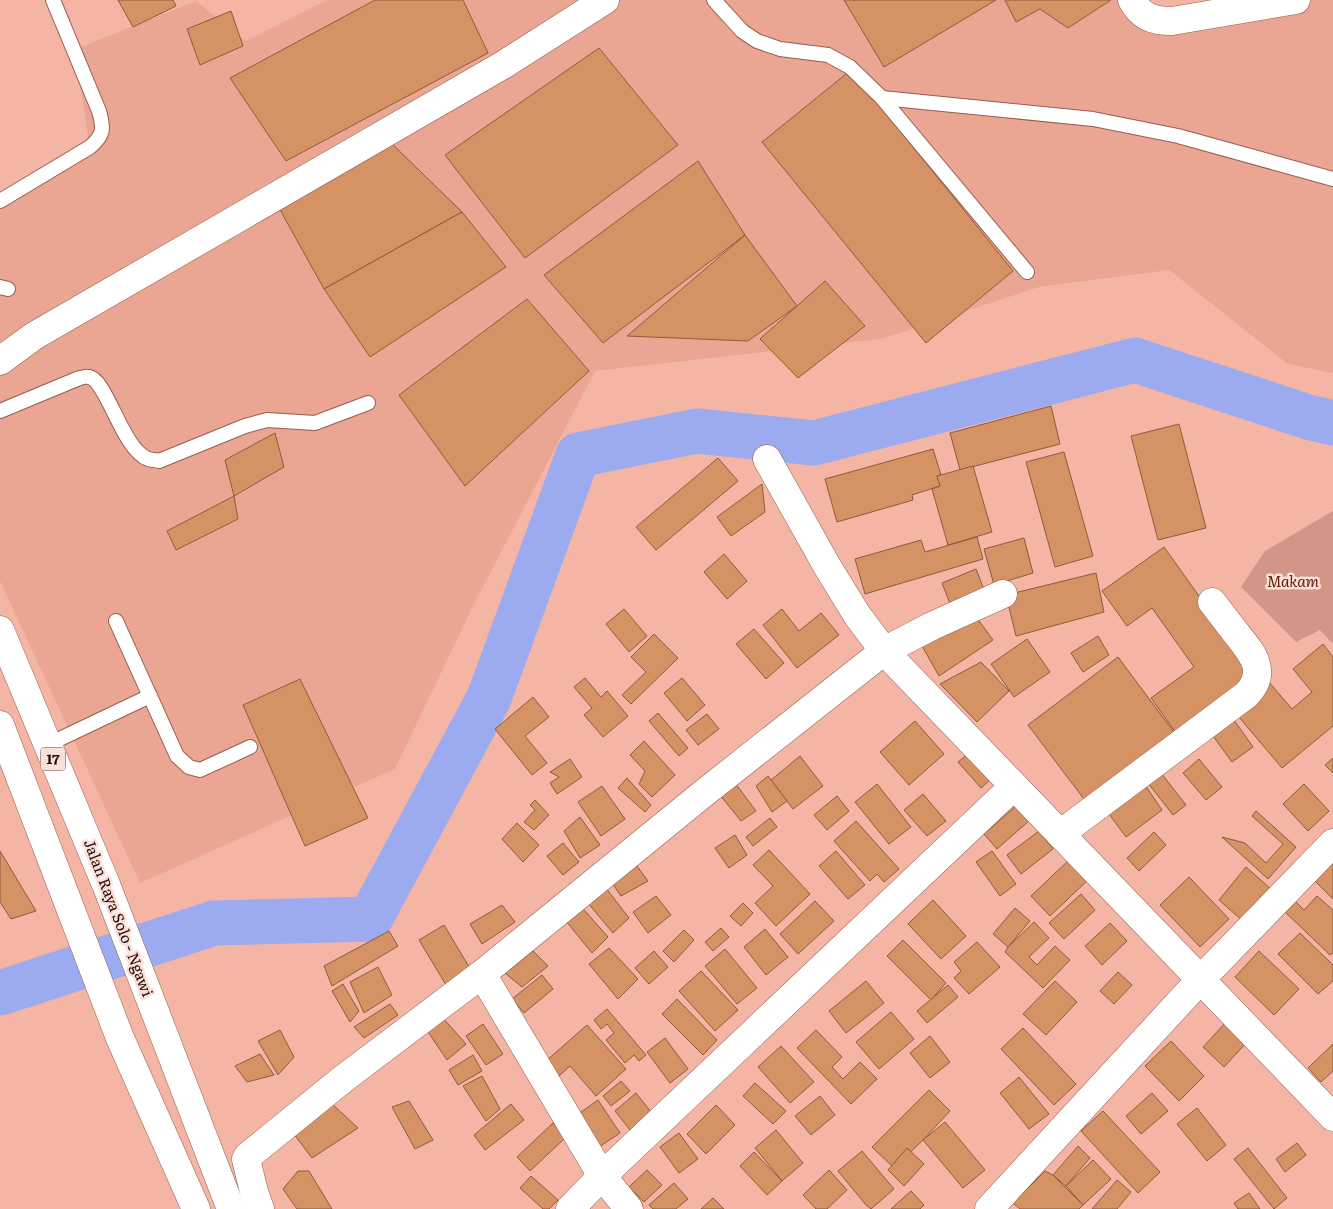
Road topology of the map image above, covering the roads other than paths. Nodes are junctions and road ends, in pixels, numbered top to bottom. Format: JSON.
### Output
{"nodes":[{"id":1,"x":53,"y":0,"type":"edge"},
{"id":2,"x":605,"y":0,"type":"edge"},
{"id":3,"x":714,"y":0,"type":"edge"},
{"id":4,"x":1132,"y":0,"type":"edge"},
{"id":5,"x":1296,"y":0,"type":"edge"},
{"id":6,"x":882,"y":98,"type":"junction"},
{"id":7,"x":1333,"y":179,"type":"edge"},
{"id":8,"x":0,"y":201,"type":"edge"},
{"id":9,"x":1027,"y":272,"type":"dead end"},
{"id":10,"x":0,"y":361,"type":"edge"},
{"id":11,"x":368,"y":403,"type":"dead end"},
{"id":12,"x":0,"y":411,"type":"edge"},
{"id":13,"x":767,"y":459,"type":"dead end"},
{"id":14,"x":1003,"y":594,"type":"dead end"},
{"id":15,"x":1212,"y":602,"type":"dead end"},
{"id":16,"x":116,"y":621,"type":"dead end"},
{"id":17,"x":0,"y":630,"type":"edge"},
{"id":18,"x":884,"y":651,"type":"junction"},
{"id":19,"x":150,"y":696,"type":"junction"},
{"id":20,"x":0,"y":725,"type":"edge"},
{"id":21,"x":47,"y":745,"type":"junction"},
{"id":22,"x":250,"y":747,"type":"dead end"},
{"id":23,"x":1014,"y":786,"type":"junction"},
{"id":24,"x":1060,"y":834,"type":"junction"},
{"id":25,"x":1333,"y":843,"type":"edge"},
{"id":26,"x":482,"y":974,"type":"junction"},
{"id":27,"x":1201,"y":980,"type":"junction"},
{"id":28,"x":1333,"y":1117,"type":"edge"},
{"id":29,"x":602,"y":1176,"type":"junction"},
{"id":30,"x":196,"y":1209,"type":"edge"},
{"id":31,"x":231,"y":1209,"type":"edge"},
{"id":32,"x":260,"y":1209,"type":"edge"},
{"id":33,"x":570,"y":1209,"type":"edge"},
{"id":34,"x":629,"y":1209,"type":"edge"},
{"id":35,"x":989,"y":1209,"type":"edge"}],
"edges":[{"from":1,"to":8,"type":"lane"},
{"from":2,"to":10,"type":"main road"},
{"from":3,"to":6,"type":"lane"},
{"from":4,"to":5,"type":"main road"},
{"from":6,"to":7,"type":"lane"},
{"from":6,"to":9,"type":"lane"},
{"from":11,"to":12,"type":"lane"},
{"from":13,"to":18,"type":"main road"},
{"from":14,"to":18,"type":"main road"},
{"from":15,"to":24,"type":"main road"},
{"from":16,"to":19,"type":"lane"},
{"from":17,"to":21,"type":"main road","name":"Jalan Raya Solo - Ngawi","number":"17"},
{"from":18,"to":23,"type":"main road"},
{"from":18,"to":26,"type":"main road"},
{"from":19,"to":21,"type":"lane"},
{"from":19,"to":22,"type":"lane"},
{"from":20,"to":30,"type":"main road","number":"17"},
{"from":21,"to":31,"type":"main road","name":"Jalan Raya Solo - Ngawi","number":"17"},
{"from":23,"to":24,"type":"main road"},
{"from":23,"to":29,"type":"main road"},
{"from":24,"to":27,"type":"main road"},
{"from":25,"to":27,"type":"main road"},
{"from":26,"to":29,"type":"main road"},
{"from":26,"to":32,"type":"main road"},
{"from":27,"to":28,"type":"main road"},
{"from":27,"to":35,"type":"main road"},
{"from":29,"to":33,"type":"main road"},
{"from":29,"to":34,"type":"main road"}]}
